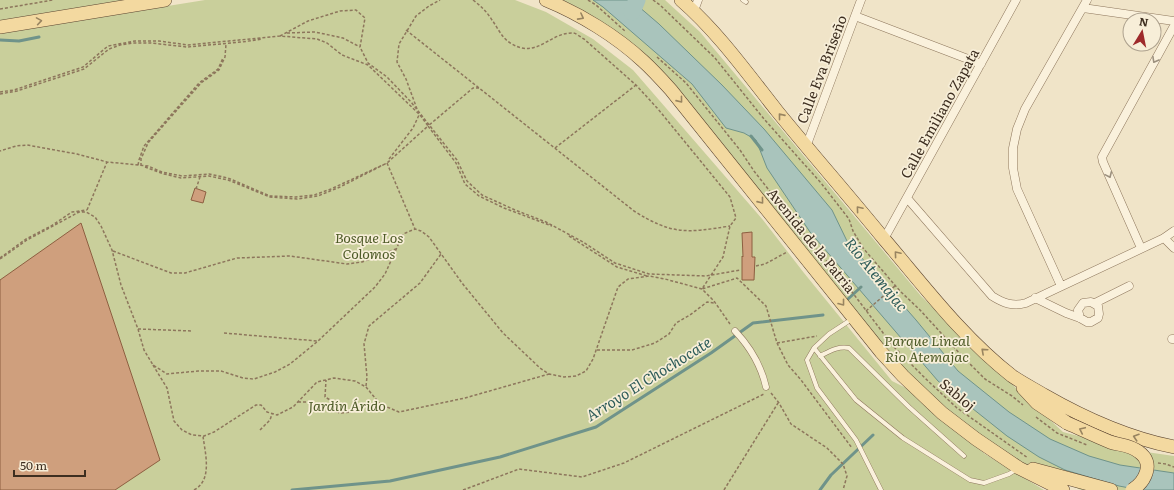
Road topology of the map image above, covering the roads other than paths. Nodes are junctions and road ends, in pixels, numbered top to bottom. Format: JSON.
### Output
{"nodes":[{"id":1,"x":139,"y":0,"type":"edge"},
{"id":2,"x":165,"y":0,"type":"edge"},
{"id":3,"x":546,"y":0,"type":"edge"},
{"id":4,"x":681,"y":0,"type":"edge"},
{"id":5,"x":861,"y":0,"type":"edge"},
{"id":6,"x":1016,"y":0,"type":"edge"},
{"id":7,"x":1087,"y":0,"type":"edge"},
{"id":8,"x":696,"y":6,"type":"edge"},
{"id":9,"x":125,"y":7,"type":"junction"},
{"id":10,"x":1083,"y":8,"type":"junction"},
{"id":11,"x":855,"y":16,"type":"junction"},
{"id":12,"x":1174,"y":21,"type":"edge"},
{"id":13,"x":1174,"y":26,"type":"edge"},
{"id":14,"x":0,"y":27,"type":"edge"},
{"id":15,"x":981,"y":64,"type":"junction"},
{"id":16,"x":806,"y":147,"type":"junction"},
{"id":17,"x":907,"y":198,"type":"junction"},
{"id":18,"x":1174,"y":231,"type":"edge"},
{"id":19,"x":1164,"y":238,"type":"junction"},
{"id":20,"x":884,"y":239,"type":"junction"},
{"id":21,"x":1140,"y":248,"type":"junction"},
{"id":22,"x":1174,"y":248,"type":"edge"},
{"id":23,"x":1061,"y":286,"type":"junction"},
{"id":24,"x":1129,"y":286,"type":"dead end"},
{"id":25,"x":1035,"y":298,"type":"junction"},
{"id":26,"x":1095,"y":303,"type":"junction"},
{"id":27,"x":854,"y":318,"type":"junction"},
{"id":28,"x":1080,"y":318,"type":"junction"},
{"id":29,"x":736,"y":331,"type":"road end"},
{"id":30,"x":814,"y":348,"type":"junction"},
{"id":31,"x":820,"y":356,"type":"junction"},
{"id":32,"x":1014,"y":377,"type":"junction"},
{"id":33,"x":766,"y":387,"type":"dead end"},
{"id":34,"x":1174,"y":447,"type":"edge"},
{"id":35,"x":964,"y":456,"type":"dead end"},
{"id":36,"x":1019,"y":468,"type":"junction"},
{"id":37,"x":881,"y":490,"type":"edge"},
{"id":38,"x":1063,"y":490,"type":"edge"},
{"id":39,"x":1111,"y":490,"type":"edge"},
{"id":40,"x":1132,"y":490,"type":"edge"}],
"edges":[{"from":1,"to":9,"type":"main road"},
{"from":2,"to":9,"type":"main road"},
{"from":3,"to":27,"type":"main road","name":"Avenida de la Patria","one_way":true},
{"from":4,"to":8,"type":"main road"},
{"from":5,"to":11,"type":"street","name":"Calle Eva Briseño"},
{"from":6,"to":15,"type":"street","name":"Calle Emiliano Zapata"},
{"from":7,"to":10,"type":"street"},
{"from":16,"to":8,"type":"main road","one_way":true},
{"from":14,"to":9,"type":"main road","one_way":true},
{"from":10,"to":12,"type":"street"},
{"from":10,"to":23,"type":"street"},
{"from":11,"to":15,"type":"street"},
{"from":11,"to":16,"type":"street","name":"Calle Eva Briseño"},
{"from":13,"to":21,"type":"street","one_way":true},
{"from":15,"to":17,"type":"street","name":"Calle Emiliano Zapata"},
{"from":20,"to":16,"type":"main road","one_way":true},
{"from":17,"to":20,"type":"street","name":"Calle Emiliano Zapata"},
{"from":17,"to":25,"type":"street"},
{"from":18,"to":19,"type":"street"},
{"from":19,"to":21,"type":"street"},
{"from":19,"to":22,"type":"street"},
{"from":32,"to":20,"type":"main road","one_way":true},
{"from":21,"to":23,"type":"street"},
{"from":23,"to":25,"type":"street"},
{"from":24,"to":26,"type":"street"},
{"from":25,"to":28,"type":"street"},
{"from":26,"to":28,"type":"street"},
{"from":26,"to":28,"type":"street"},
{"from":27,"to":30,"type":"lane"},
{"from":27,"to":36,"type":"main road","name":"Avenida de la Patria"},
{"from":29,"to":33,"type":"street"},
{"from":30,"to":31,"type":"lane"},
{"from":30,"to":37,"type":"lane"},
{"from":31,"to":35,"type":"lane"},
{"from":31,"to":36,"type":"lane"},
{"from":34,"to":32,"type":"main road","one_way":true},
{"from":40,"to":32,"type":"main road","one_way":true,"bridge":true},
{"from":36,"to":38,"type":"main road","name":"Avenida de la Patria"},
{"from":36,"to":39,"type":"main road"}]}
